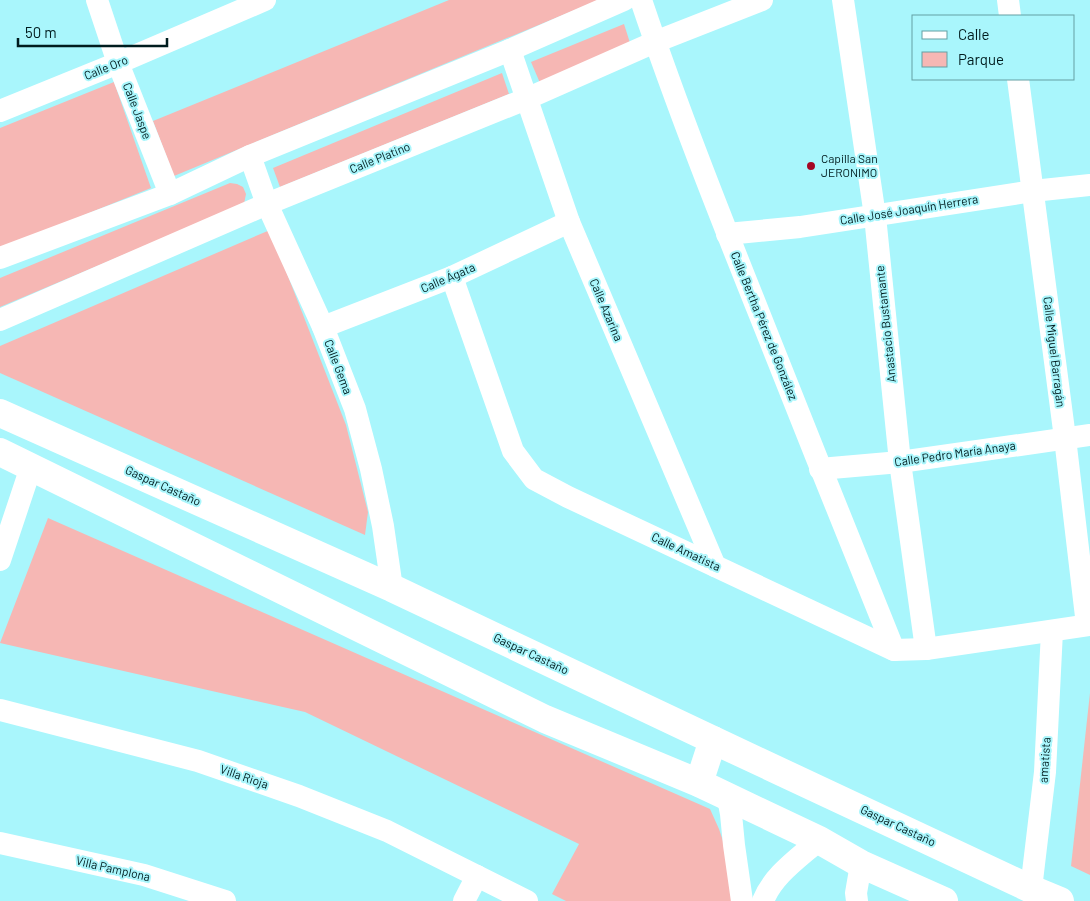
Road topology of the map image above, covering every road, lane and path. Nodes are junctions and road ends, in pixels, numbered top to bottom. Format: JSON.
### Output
{"nodes":[{"id":1,"x":97,"y":0,"type":"edge"},
{"id":2,"x":265,"y":0,"type":"edge"},
{"id":3,"x":624,"y":0,"type":"edge"},
{"id":4,"x":641,"y":0,"type":"edge"},
{"id":5,"x":762,"y":0,"type":"edge"},
{"id":6,"x":843,"y":0,"type":"edge"},
{"id":7,"x":1008,"y":0,"type":"edge"},
{"id":8,"x":238,"y":6,"type":"edge"},
{"id":9,"x":1010,"y":15,"type":"edge"},
{"id":10,"x":655,"y":42,"type":"junction"},
{"id":11,"x":510,"y":50,"type":"junction"},
{"id":12,"x":118,"y":63,"type":"junction"},
{"id":13,"x":1018,"y":80,"type":"edge"},
{"id":14,"x":526,"y":99,"type":"junction"},
{"id":15,"x":0,"y":110,"type":"edge"},
{"id":16,"x":250,"y":156,"type":"junction"},
{"id":17,"x":1090,"y":185,"type":"edge"},
{"id":18,"x":1033,"y":191,"type":"junction"},
{"id":19,"x":170,"y":194,"type":"junction"},
{"id":20,"x":267,"y":204,"type":"junction"},
{"id":21,"x":875,"y":216,"type":"junction"},
{"id":22,"x":569,"y":222,"type":"junction"},
{"id":23,"x":728,"y":234,"type":"junction"},
{"id":24,"x":0,"y":258,"type":"edge"},
{"id":25,"x":452,"y":277,"type":"junction"},
{"id":26,"x":0,"y":320,"type":"edge"},
{"id":27,"x":323,"y":327,"type":"junction"},
{"id":28,"x":0,"y":413,"type":"edge"},
{"id":29,"x":1090,"y":435,"type":"edge"},
{"id":30,"x":1065,"y":438,"type":"junction"},
{"id":31,"x":0,"y":452,"type":"edge"},
{"id":32,"x":900,"y":462,"type":"junction"},
{"id":33,"x":31,"y":467,"type":"junction"},
{"id":34,"x":820,"y":469,"type":"junction"},
{"id":35,"x":0,"y":560,"type":"edge"},
{"id":36,"x":715,"y":566,"type":"junction"},
{"id":37,"x":392,"y":588,"type":"junction"},
{"id":38,"x":1088,"y":625,"type":"edge"},
{"id":39,"x":1052,"y":630,"type":"junction"},
{"id":40,"x":926,"y":649,"type":"junction"},
{"id":41,"x":894,"y":650,"type":"junction"},
{"id":42,"x":0,"y":710,"type":"edge"},
{"id":43,"x":713,"y":740,"type":"junction"},
{"id":44,"x":699,"y":783,"type":"junction"},
{"id":45,"x":728,"y":798,"type":"junction"},
{"id":46,"x":819,"y":840,"type":"junction"},
{"id":47,"x":0,"y":843,"type":"edge"},
{"id":48,"x":862,"y":864,"type":"junction"},
{"id":49,"x":477,"y":876,"type":"junction"},
{"id":50,"x":1030,"y":888,"type":"junction"},
{"id":51,"x":225,"y":901,"type":"edge"},
{"id":52,"x":464,"y":901,"type":"edge"},
{"id":53,"x":527,"y":901,"type":"edge"},
{"id":54,"x":742,"y":901,"type":"edge"},
{"id":55,"x":762,"y":901,"type":"edge"},
{"id":56,"x":857,"y":901,"type":"edge"},
{"id":57,"x":944,"y":901,"type":"edge"},
{"id":58,"x":1060,"y":901,"type":"edge"}],
"edges":[{"from":1,"to":12,"type":"street","name":"Calle Jaspe"},
{"from":2,"to":8,"type":"street","name":"Calle Oro"},
{"from":3,"to":11,"type":"street"},
{"from":4,"to":10,"type":"street","name":"Calle Bertha Pérez de González"},
{"from":5,"to":10,"type":"street","name":"Calle Platino"},
{"from":6,"to":21,"type":"street","name":"Anastacio Bustamante"},
{"from":7,"to":9,"type":"street"},
{"from":8,"to":12,"type":"street","name":"Calle Oro"},
{"from":10,"to":14,"type":"street","name":"Calle Platino"},
{"from":10,"to":23,"type":"street","name":"Calle Bertha Pérez de González"},
{"from":11,"to":14,"type":"street","name":"Calle Azarina"},
{"from":11,"to":16,"type":"street"},
{"from":12,"to":15,"type":"street","name":"Calle Oro"},
{"from":12,"to":19,"type":"street","name":"Calle Jaspe"},
{"from":13,"to":18,"type":"street","name":"Calle Miguel Barragán"},
{"from":14,"to":20,"type":"street","name":"Calle Platino"},
{"from":14,"to":22,"type":"street","name":"Calle Azarina"},
{"from":16,"to":19,"type":"street"},
{"from":16,"to":20,"type":"street","name":"Calle Gema"},
{"from":17,"to":18,"type":"street","name":"Calle José Joaquín Herrera"},
{"from":18,"to":21,"type":"street","name":"Calle José Joaquín Herrera"},
{"from":18,"to":30,"type":"street","name":"Calle Miguel Barragán"},
{"from":19,"to":24,"type":"street"},
{"from":20,"to":26,"type":"street","name":"Calle Platino"},
{"from":20,"to":27,"type":"street","name":"Calle Gema"},
{"from":21,"to":23,"type":"street","name":"Calle José Joaquín Herrera"},
{"from":21,"to":32,"type":"street","name":"Anastacio Bustamante"},
{"from":22,"to":25,"type":"street","name":"Calle Ágata"},
{"from":22,"to":36,"type":"street","name":"Calle Azarina"},
{"from":23,"to":34,"type":"street","name":"Calle Bertha Pérez de González"},
{"from":25,"to":27,"type":"street","name":"Calle Ágata"},
{"from":25,"to":36,"type":"street","name":"Calle Amatista"},
{"from":27,"to":37,"type":"street","name":"Calle Gema"},
{"from":28,"to":37,"type":"main road","name":"Gaspar Castaño"},
{"from":29,"to":30,"type":"street","name":"Calle Pedro María Anaya"},
{"from":30,"to":32,"type":"street","name":"Calle Pedro María Anaya"},
{"from":30,"to":38,"type":"street","name":"Calle Miguel Barragán"},
{"from":31,"to":33,"type":"main road"},
{"from":32,"to":34,"type":"street","name":"Calle Pedro María Anaya"},
{"from":32,"to":40,"type":"street","name":"Anastacio Bustamante"},
{"from":33,"to":35,"type":"street"},
{"from":33,"to":44,"type":"main road"},
{"from":34,"to":41,"type":"street","name":"Calle Bertha Pérez de González"},
{"from":36,"to":41,"type":"street","name":"Calle Amatista"},
{"from":37,"to":43,"type":"main road","name":"Gaspar Castaño"},
{"from":38,"to":39,"type":"street","name":"Calle Amatista"},
{"from":39,"to":40,"type":"street","name":"Calle Amatista"},
{"from":39,"to":50,"type":"street","name":"amatista"},
{"from":40,"to":41,"type":"street","name":"Calle Amatista"},
{"from":42,"to":49,"type":"street","name":"Villa Rioja"},
{"from":43,"to":44,"type":"main road"},
{"from":43,"to":50,"type":"main road","name":"Gaspar Castaño"},
{"from":44,"to":45,"type":"main road"},
{"from":45,"to":46,"type":"main road"},
{"from":45,"to":54,"type":"street"},
{"from":46,"to":48,"type":"main road"},
{"from":46,"to":55,"type":"street"},
{"from":47,"to":51,"type":"street","name":"Villa Pamplona"},
{"from":48,"to":56,"type":"street"},
{"from":48,"to":57,"type":"main road"},
{"from":49,"to":52,"type":"street"},
{"from":49,"to":53,"type":"street","name":"Villa Rioja"},
{"from":50,"to":58,"type":"main road","name":"Gaspar Castaño"}]}
